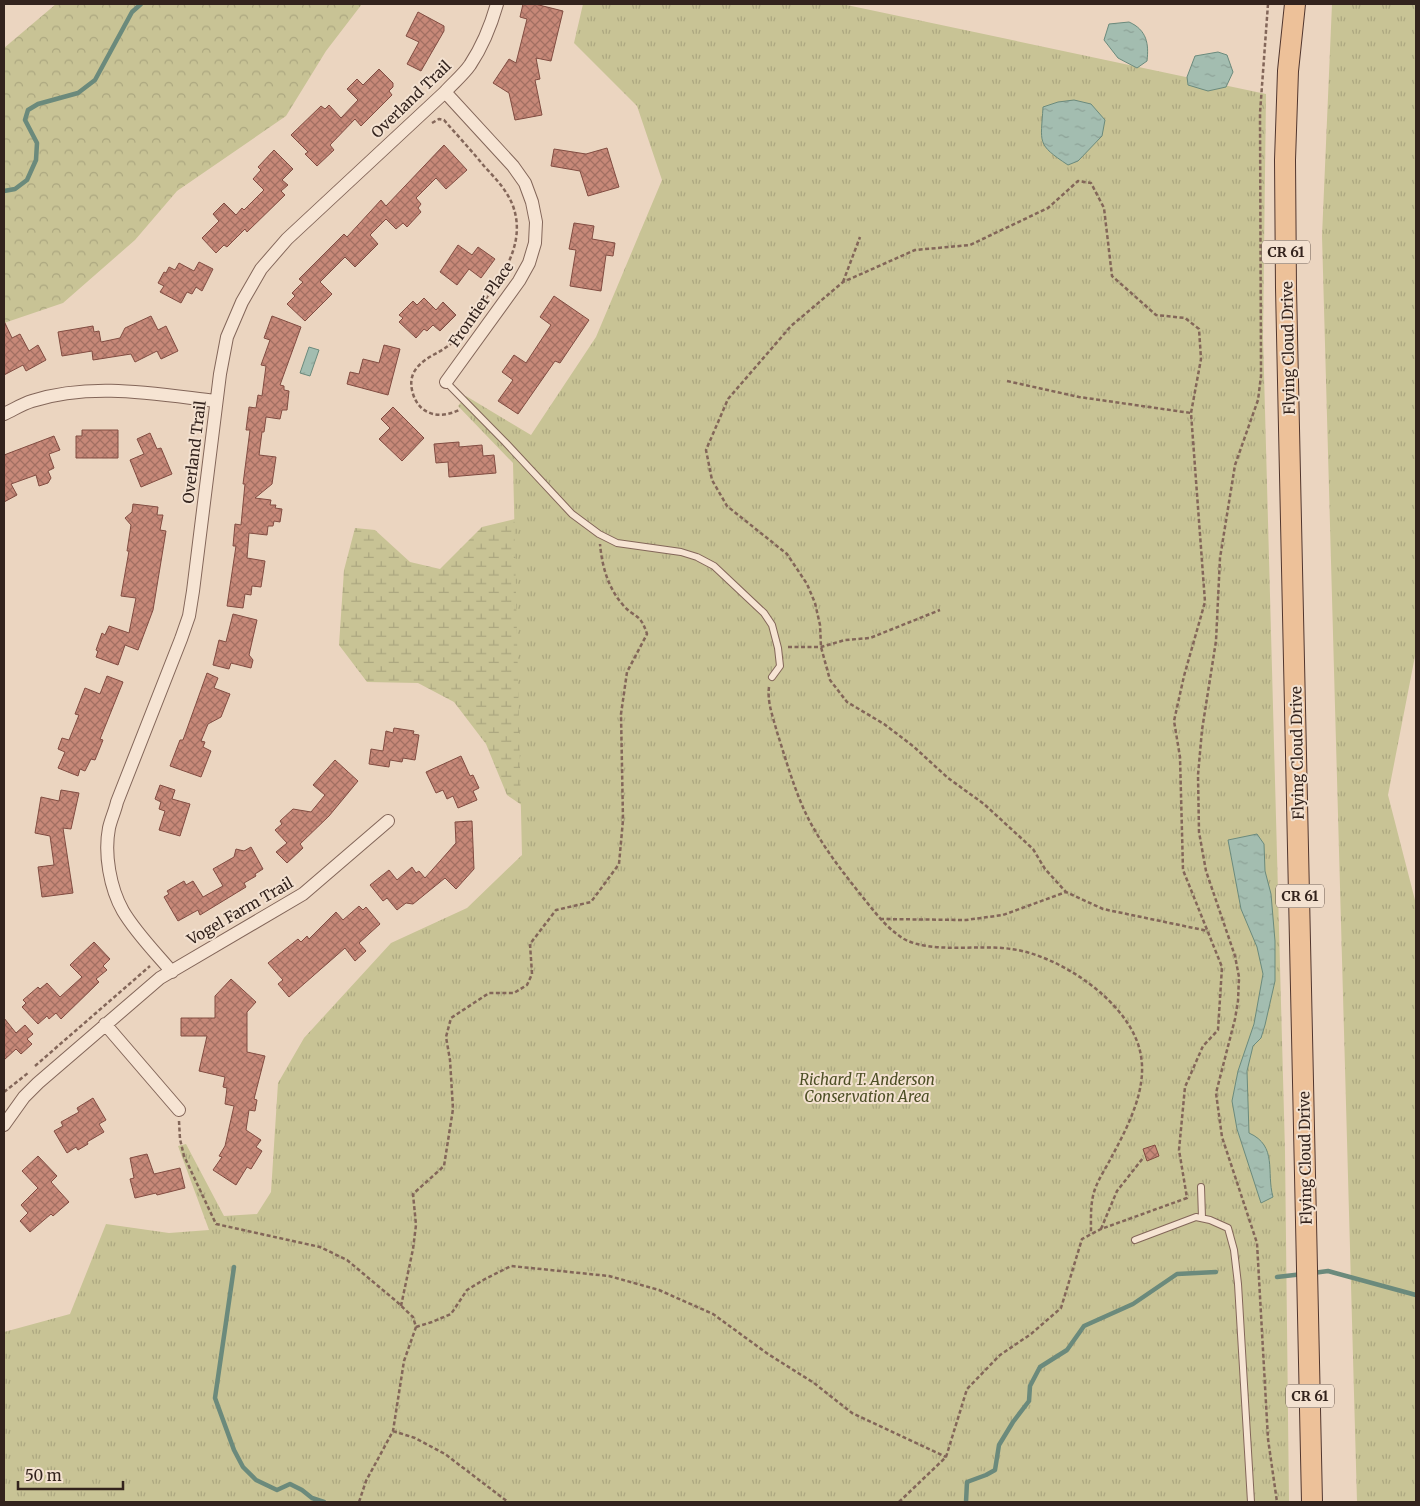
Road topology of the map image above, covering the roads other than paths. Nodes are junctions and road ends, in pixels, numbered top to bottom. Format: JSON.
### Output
{"nodes":[{"id":1,"x":497,"y":4,"type":"edge"},
{"id":2,"x":1295,"y":4,"type":"edge"},
{"id":3,"x":446,"y":92,"type":"junction"},
{"id":4,"x":446,"y":382,"type":"joint"},
{"id":5,"x":216,"y":401,"type":"junction"},
{"id":6,"x":4,"y":414,"type":"edge"},
{"id":7,"x":772,"y":677,"type":"road end"},
{"id":8,"x":388,"y":821,"type":"dead end"},
{"id":9,"x":172,"y":972,"type":"junction"},
{"id":10,"x":105,"y":1024,"type":"junction"},
{"id":11,"x":8,"y":1110,"type":"edge"},
{"id":12,"x":178,"y":1110,"type":"road end"},
{"id":13,"x":4,"y":1125,"type":"edge"},
{"id":14,"x":1201,"y":1187,"type":"dead end"},
{"id":15,"x":1202,"y":1218,"type":"junction"},
{"id":16,"x":1135,"y":1240,"type":"dead end"},
{"id":17,"x":1251,"y":1502,"type":"edge"},
{"id":18,"x":1312,"y":1502,"type":"edge"}],
"edges":[{"from":1,"to":3,"type":"street","name":"Overland Trail"},
{"from":2,"to":18,"type":"main road","name":"Flying Cloud Drive","number":"CR 61"},
{"from":3,"to":4,"type":"street","name":"Frontier Place"},
{"from":3,"to":5,"type":"street","name":"Overland Trail"},
{"from":4,"to":7,"type":"lane"},
{"from":5,"to":6,"type":"street"},
{"from":5,"to":9,"type":"street","name":"Overland Trail"},
{"from":8,"to":9,"type":"street","name":"Vogel Farm Trail"},
{"from":9,"to":10,"type":"street","name":"Vogel Farm Trail"},
{"from":10,"to":11,"type":"street","name":"Vogel Farm Trail"},
{"from":10,"to":12,"type":"street"},
{"from":11,"to":13,"type":"street","name":"Vogel Farm Trail"},
{"from":14,"to":15,"type":"lane"},
{"from":15,"to":16,"type":"lane"},
{"from":15,"to":17,"type":"lane"}]}
